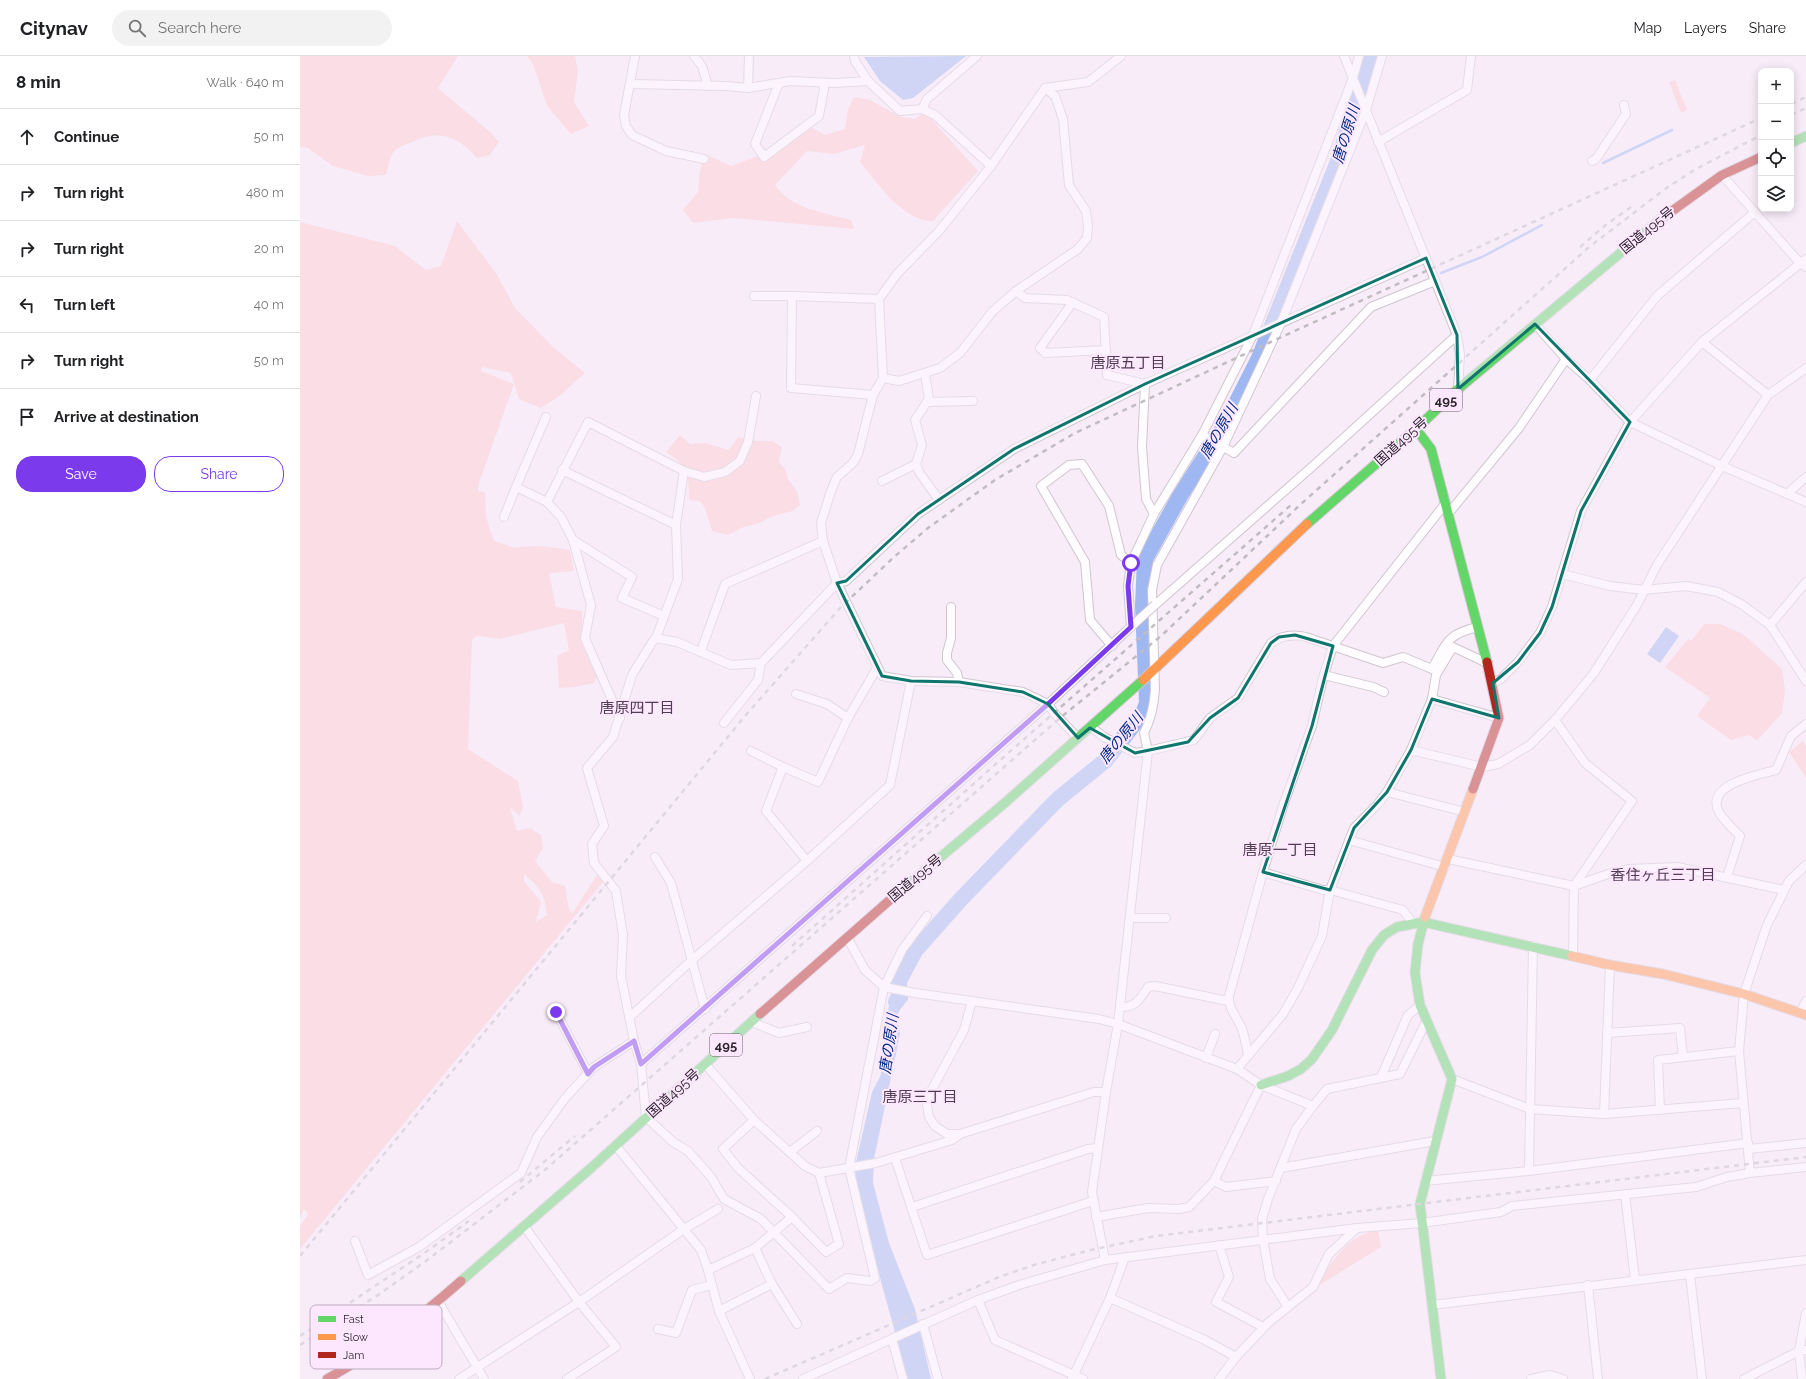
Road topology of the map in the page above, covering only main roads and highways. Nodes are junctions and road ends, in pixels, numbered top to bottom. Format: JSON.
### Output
{"nodes":[{"id":1,"x":1806,"y":136,"type":"edge"},
{"id":2,"x":1794,"y":142,"type":"edge"},
{"id":3,"x":1758,"y":158,"type":"edge"},
{"id":4,"x":1416,"y":429,"type":"junction"},
{"id":5,"x":1423,"y":922,"type":"junction"},
{"id":6,"x":1803,"y":1014,"type":"edge"},
{"id":7,"x":1261,"y":1085,"type":"road end"},
{"id":8,"x":432,"y":1305,"type":"edge"},
{"id":9,"x":346,"y":1369,"type":"edge"},
{"id":10,"x":327,"y":1379,"type":"edge"},
{"id":11,"x":1441,"y":1379,"type":"edge"}],
"edges":[{"from":1,"to":2,"type":"main road"},
{"from":3,"to":4,"type":"main road","name":"国道495号","number":"495"},
{"from":4,"to":5,"type":"main road"},
{"from":4,"to":8,"type":"main road","name":"国道495号","number":"495"},
{"from":5,"to":6,"type":"main road"},
{"from":5,"to":7,"type":"main road"},
{"from":5,"to":11,"type":"main road"},
{"from":9,"to":10,"type":"main road","name":"国道495号","number":"495"}]}
